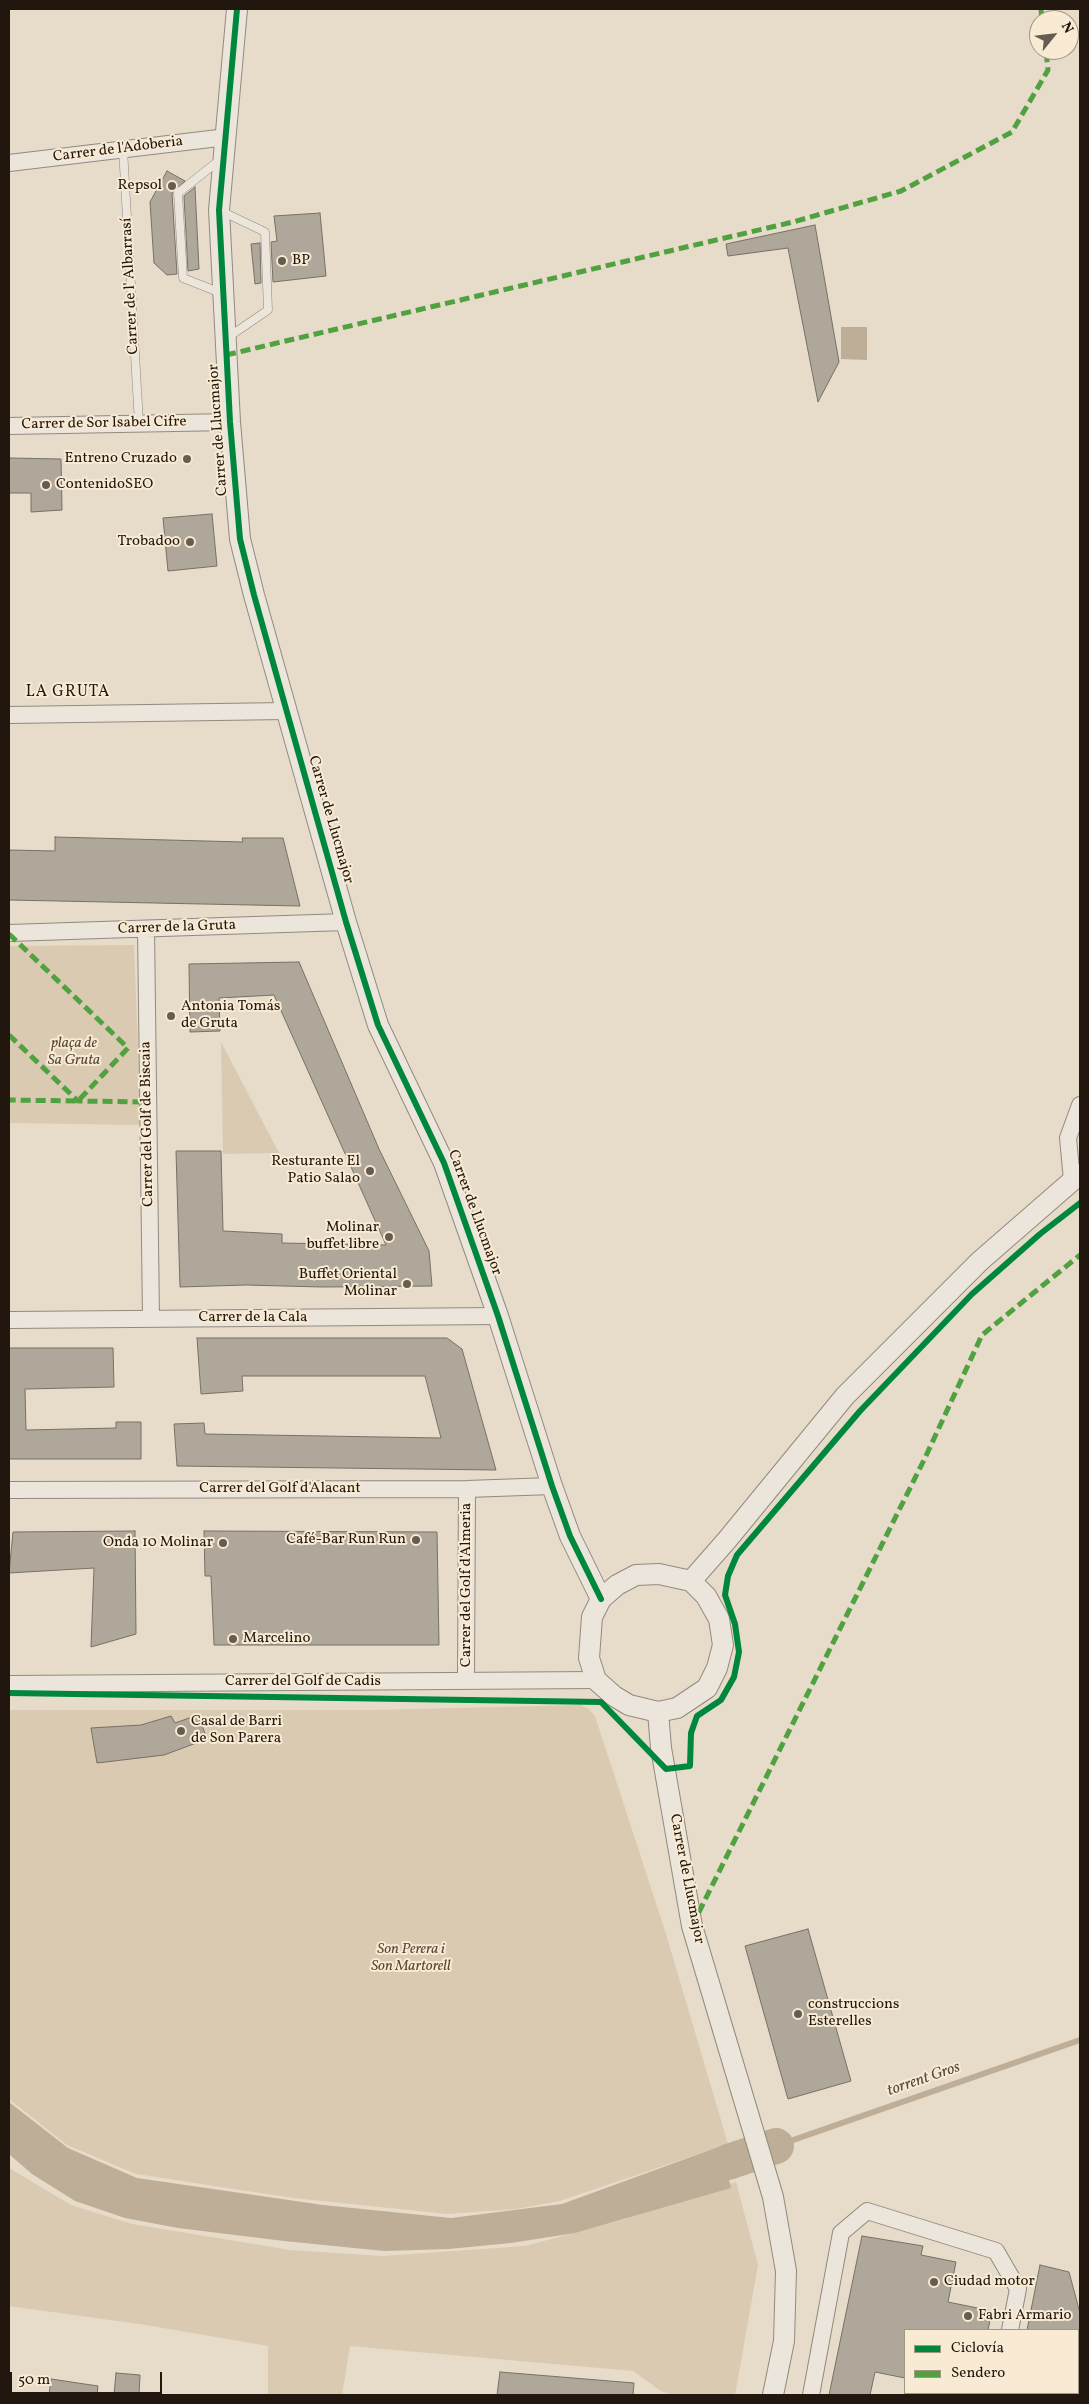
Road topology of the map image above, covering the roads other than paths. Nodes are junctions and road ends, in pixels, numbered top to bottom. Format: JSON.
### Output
{"nodes":[{"id":1,"x":236,"y":9,"type":"edge"},
{"id":2,"x":226,"y":147,"type":"junction"},
{"id":3,"x":123,"y":149,"type":"junction"},
{"id":4,"x":9,"y":162,"type":"edge"},
{"id":5,"x":219,"y":210,"type":"junction"},
{"id":6,"x":223,"y":293,"type":"junction"},
{"id":7,"x":226,"y":339,"type":"junction"},
{"id":8,"x":230,"y":422,"type":"junction"},
{"id":9,"x":139,"y":423,"type":"junction"},
{"id":10,"x":9,"y":426,"type":"edge"},
{"id":11,"x":286,"y":711,"type":"junction"},
{"id":12,"x":9,"y":715,"type":"edge"},
{"id":13,"x":346,"y":922,"type":"junction"},
{"id":14,"x":146,"y":929,"type":"junction"},
{"id":15,"x":9,"y":932,"type":"edge"},
{"id":16,"x":1080,"y":1105,"type":"edge"},
{"id":17,"x":1076,"y":1177,"type":"edge"},
{"id":18,"x":498,"y":1316,"type":"junction"},
{"id":19,"x":151,"y":1318,"type":"junction"},
{"id":20,"x":9,"y":1320,"type":"edge"},
{"id":21,"x":552,"y":1486,"type":"junction"},
{"id":22,"x":467,"y":1489,"type":"junction"},
{"id":23,"x":9,"y":1490,"type":"edge"},
{"id":24,"x":691,"y":1581,"type":"junction"},
{"id":25,"x":601,"y":1598,"type":"junction"},
{"id":26,"x":596,"y":1680,"type":"junction"},
{"id":27,"x":466,"y":1681,"type":"junction"},
{"id":28,"x":9,"y":1684,"type":"edge"},
{"id":29,"x":658,"y":1712,"type":"junction"},
{"id":30,"x":1010,"y":2329,"type":"edge"},
{"id":31,"x":773,"y":2395,"type":"edge"},
{"id":32,"x":811,"y":2395,"type":"edge"}],
"edges":[{"from":1,"to":2,"type":"street","name":"Carrer de Llucmajor"},
{"from":2,"to":3,"type":"street","name":"Carrer de l'Adoberia"},
{"from":2,"to":5,"type":"street","name":"Carrer de Llucmajor"},
{"from":2,"to":6,"type":"lane"},
{"from":3,"to":4,"type":"street","name":"Carrer de l'Adoberia"},
{"from":3,"to":9,"type":"lane","name":"Carrer de l' Albarrasí"},
{"from":5,"to":6,"type":"street","name":"Carrer de Llucmajor"},
{"from":5,"to":7,"type":"lane"},
{"from":6,"to":7,"type":"street","name":"Carrer de Llucmajor"},
{"from":7,"to":8,"type":"street","name":"Carrer de Llucmajor"},
{"from":8,"to":9,"type":"street","name":"Carrer de Sor Isabel Cifre"},
{"from":8,"to":11,"type":"street","name":"Carrer de Llucmajor"},
{"from":9,"to":10,"type":"street","name":"Carrer de Sor Isabel Cifre"},
{"from":11,"to":12,"type":"street"},
{"from":11,"to":13,"type":"street","name":"Carrer de Llucmajor"},
{"from":13,"to":14,"type":"street","name":"Carrer de la Gruta"},
{"from":13,"to":18,"type":"street","name":"Carrer de Llucmajor"},
{"from":14,"to":15,"type":"street","name":"Carrer de la Gruta"},
{"from":14,"to":19,"type":"street","name":"Carrer del Golf de Biscaia"},
{"from":16,"to":17,"type":"street"},
{"from":17,"to":24,"type":"street"},
{"from":18,"to":19,"type":"street","name":"Carrer de la Cala"},
{"from":18,"to":21,"type":"street","name":"Carrer de Llucmajor"},
{"from":19,"to":20,"type":"street","name":"Carrer de la Cala"},
{"from":21,"to":22,"type":"street","name":"Carrer del Golf d'Alacant"},
{"from":21,"to":25,"type":"street","name":"Carrer de Llucmajor"},
{"from":22,"to":23,"type":"street","name":"Carrer del Golf d'Alacant"},
{"from":22,"to":27,"type":"street","name":"Carrer del Golf d'Almeria"},
{"from":24,"to":25,"type":"street"},
{"from":24,"to":29,"type":"street"},
{"from":25,"to":26,"type":"street"},
{"from":26,"to":27,"type":"street","name":"Carrer del Golf de Cadis"},
{"from":26,"to":29,"type":"street"},
{"from":27,"to":28,"type":"street","name":"Carrer del Golf de Cadis"},
{"from":29,"to":31,"type":"street","name":"Carrer de Llucmajor"},
{"from":30,"to":32,"type":"street"}]}
